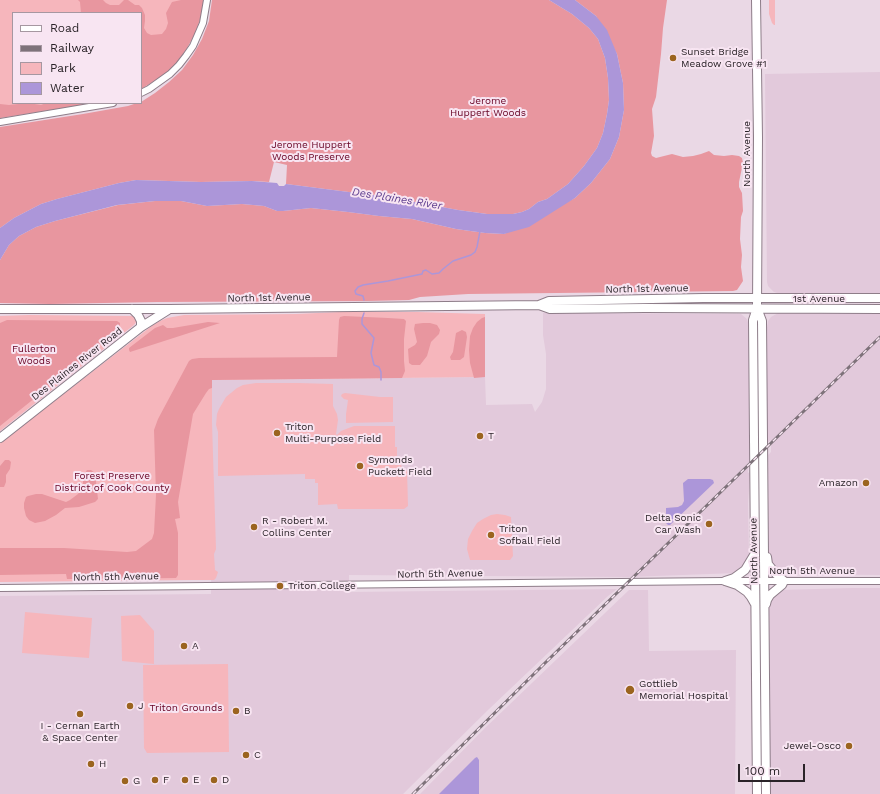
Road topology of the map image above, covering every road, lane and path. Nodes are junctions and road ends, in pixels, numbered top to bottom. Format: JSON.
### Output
{"nodes":[{"id":1,"x":207,"y":0,"type":"edge"},
{"id":2,"x":756,"y":0,"type":"edge"},
{"id":3,"x":142,"y":92,"type":"edge"},
{"id":4,"x":107,"y":104,"type":"edge"},
{"id":5,"x":0,"y":122,"type":"edge"},
{"id":6,"x":757,"y":298,"type":"junction"},
{"id":7,"x":880,"y":298,"type":"edge"},
{"id":8,"x":539,"y":305,"type":"junction"},
{"id":9,"x":757,"y":308,"type":"junction"},
{"id":10,"x":132,"y":309,"type":"junction"},
{"id":11,"x":168,"y":309,"type":"junction"},
{"id":12,"x":880,"y":309,"type":"edge"},
{"id":13,"x":0,"y":310,"type":"edge"},
{"id":14,"x":141,"y":327,"type":"junction"},
{"id":15,"x":0,"y":438,"type":"edge"},
{"id":16,"x":764,"y":544,"type":"junction"},
{"id":17,"x":755,"y":553,"type":"junction"},
{"id":18,"x":725,"y":581,"type":"junction"},
{"id":19,"x":755,"y":581,"type":"junction"},
{"id":20,"x":765,"y":581,"type":"junction"},
{"id":21,"x":784,"y":581,"type":"junction"},
{"id":22,"x":880,"y":581,"type":"edge"},
{"id":23,"x":0,"y":588,"type":"edge"},
{"id":24,"x":756,"y":605,"type":"junction"},
{"id":25,"x":765,"y":610,"type":"junction"},
{"id":26,"x":757,"y":794,"type":"edge"},
{"id":27,"x":766,"y":794,"type":"edge"}],
"edges":[{"from":1,"to":3,"type":"street"},
{"from":2,"to":6,"type":"main road","name":"North Avenue"},
{"from":4,"to":5,"type":"street"},
{"from":6,"to":7,"type":"main road","name":"1st Avenue"},
{"from":6,"to":8,"type":"main road","name":"North 1st Avenue"},
{"from":6,"to":9,"type":"main road","name":"North Avenue"},
{"from":8,"to":9,"type":"main road","name":"North 1st Avenue"},
{"from":8,"to":11,"type":"main road","name":"North 1st Avenue"},
{"from":9,"to":12,"type":"main road","name":"1st Avenue"},
{"from":9,"to":16,"type":"main road","name":"North Avenue"},
{"from":9,"to":17,"type":"main road","name":"North Avenue"},
{"from":10,"to":11,"type":"main road","name":"North 1st Avenue"},
{"from":10,"to":13,"type":"main road","name":"North 1st Avenue"},
{"from":10,"to":14,"type":"main road"},
{"from":11,"to":14,"type":"main road","name":"Des Plaines River Road"},
{"from":14,"to":15,"type":"main road","name":"Des Plaines River Road"},
{"from":16,"to":20,"type":"main road","name":"North Avenue"},
{"from":16,"to":21,"type":"main road"},
{"from":17,"to":18,"type":"main road"},
{"from":17,"to":19,"type":"main road","name":"North Avenue"},
{"from":18,"to":19,"type":"street","name":"North 5th Avenue"},
{"from":18,"to":23,"type":"street","name":"North 5th Avenue"},
{"from":18,"to":24,"type":"main road"},
{"from":19,"to":20,"type":"street","name":"North 5th Avenue"},
{"from":19,"to":24,"type":"main road","name":"North Avenue"},
{"from":20,"to":21,"type":"street","name":"North 5th Avenue"},
{"from":20,"to":25,"type":"main road","name":"North Avenue"},
{"from":21,"to":22,"type":"street","name":"North 5th Avenue"},
{"from":21,"to":25,"type":"main road"},
{"from":24,"to":26,"type":"main road","name":"North Avenue"},
{"from":25,"to":27,"type":"main road","name":"North Avenue"}]}
